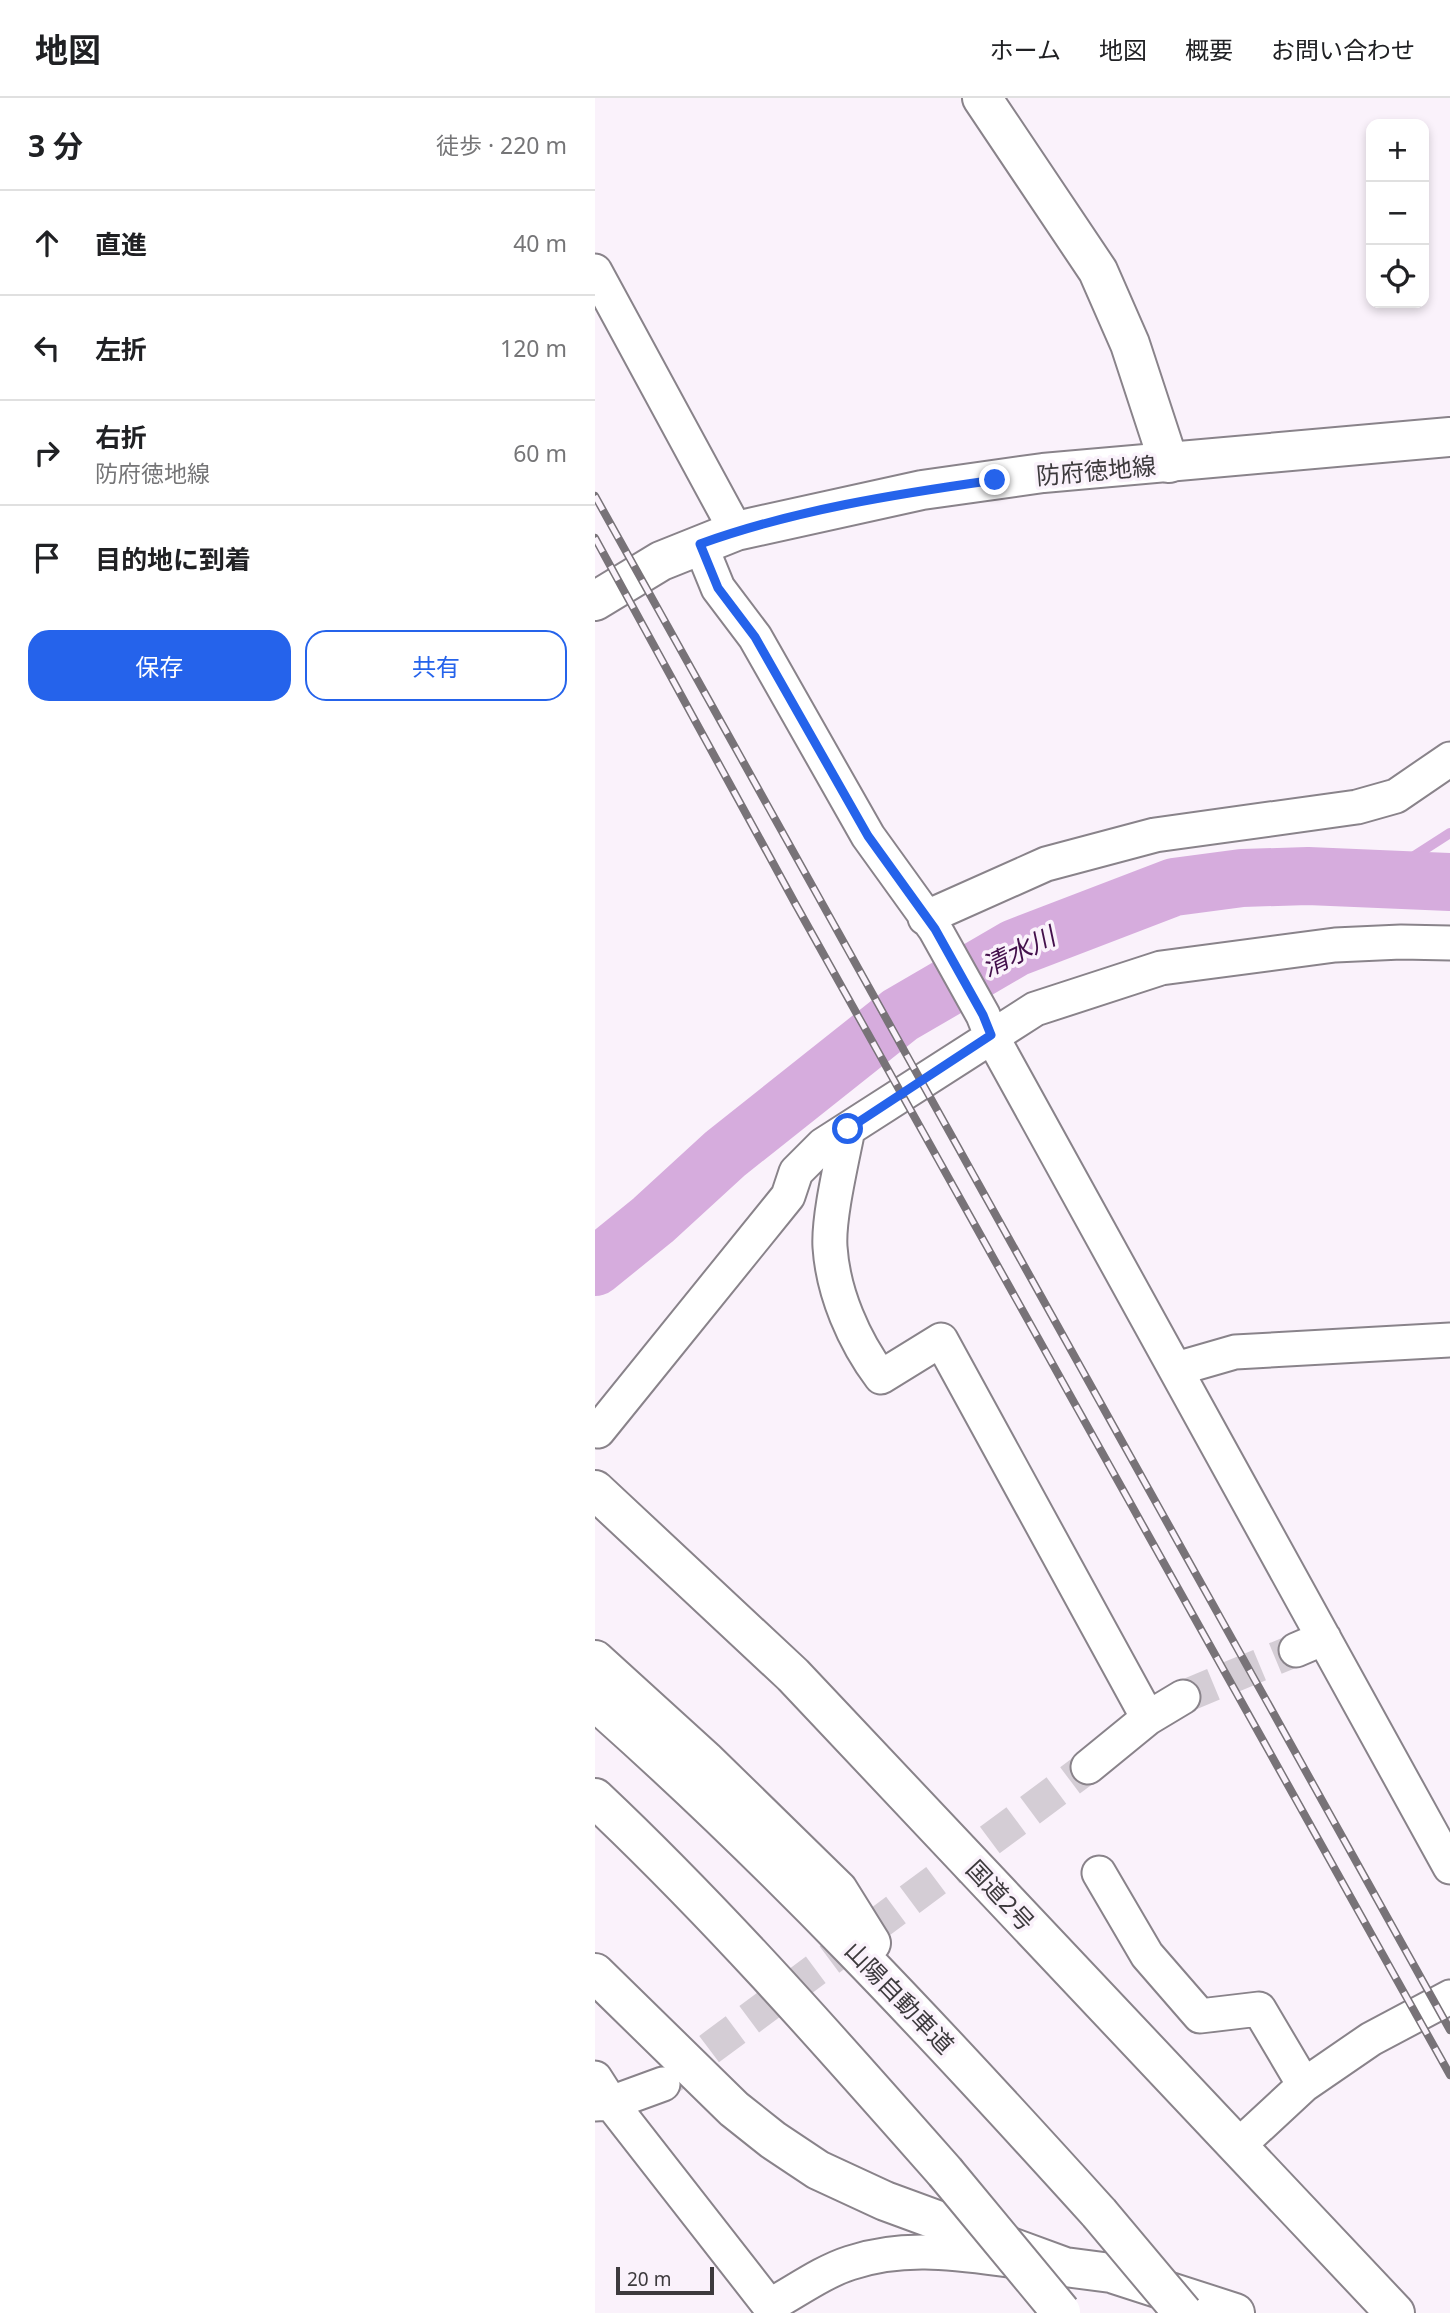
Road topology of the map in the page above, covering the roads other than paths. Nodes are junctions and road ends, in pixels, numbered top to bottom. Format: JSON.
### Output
{"nodes":[{"id":1,"x":982,"y":98,"type":"edge"},
{"id":2,"x":595,"y":271,"type":"edge"},
{"id":3,"x":1450,"y":437,"type":"edge"},
{"id":4,"x":1169,"y":463,"type":"junction"},
{"id":5,"x":736,"y":531,"type":"junction"},
{"id":6,"x":700,"y":544,"type":"junction"},
{"id":7,"x":595,"y":601,"type":"edge"},
{"id":8,"x":1450,"y":759,"type":"edge"},
{"id":9,"x":930,"y":924,"type":"junction"},
{"id":10,"x":1450,"y":943,"type":"edge"},
{"id":11,"x":987,"y":1025,"type":"junction"},
{"id":12,"x":848,"y":1129,"type":"junction"},
{"id":13,"x":1450,"y":1340,"type":"edge"},
{"id":14,"x":1176,"y":1369,"type":"junction"},
{"id":15,"x":598,"y":1431,"type":"dead end"},
{"id":16,"x":595,"y":1490,"type":"edge"},
{"id":17,"x":595,"y":1660,"type":"edge"},
{"id":18,"x":1183,"y":1697,"type":"tunnel mouth"},
{"id":19,"x":595,"y":1700,"type":"edge"},
{"id":20,"x":1148,"y":1718,"type":"junction"},
{"id":21,"x":1088,"y":1767,"type":"tunnel mouth"},
{"id":22,"x":595,"y":1798,"type":"edge"},
{"id":23,"x":595,"y":1806,"type":"edge"},
{"id":24,"x":641,"y":1842,"type":"junction"},
{"id":25,"x":1450,"y":1867,"type":"edge"},
{"id":26,"x":1100,"y":1873,"type":"dead end"},
{"id":27,"x":595,"y":1973,"type":"edge"},
{"id":28,"x":1450,"y":1997,"type":"edge"},
{"id":29,"x":912,"y":2007,"type":"junction"},
{"id":30,"x":663,"y":2084,"type":"tunnel mouth"},
{"id":31,"x":1304,"y":2085,"type":"junction"},
{"id":32,"x":600,"y":2095,"type":"edge"},
{"id":33,"x":1237,"y":2147,"type":"junction"},
{"id":34,"x":1065,"y":2267,"type":"junction"},
{"id":35,"x":772,"y":2310,"type":"edge"},
{"id":36,"x":1061,"y":2313,"type":"edge"},
{"id":37,"x":1183,"y":2313,"type":"edge"},
{"id":38,"x":1235,"y":2313,"type":"edge"},
{"id":39,"x":1395,"y":2313,"type":"edge"}],
"edges":[{"from":1,"to":4,"type":"main road"},
{"from":2,"to":5,"type":"street"},
{"from":3,"to":4,"type":"main road","name":"防府徳地線"},
{"from":4,"to":5,"type":"main road","name":"防府徳地線"},
{"from":5,"to":6,"type":"main road","name":"防府徳地線"},
{"from":6,"to":7,"type":"main road","name":"防府徳地線"},
{"from":6,"to":9,"type":"street"},
{"from":8,"to":9,"type":"street"},
{"from":9,"to":11,"type":"street"},
{"from":10,"to":11,"type":"street"},
{"from":11,"to":12,"type":"street"},
{"from":11,"to":14,"type":"street"},
{"from":12,"to":15,"type":"street"},
{"from":12,"to":20,"type":"street"},
{"from":13,"to":14,"type":"street"},
{"from":14,"to":25,"type":"street"},
{"from":16,"to":33,"type":"main road","name":"国道2号"},
{"from":17,"to":29,"type":"main road"},
{"from":18,"to":20,"type":"street"},
{"from":19,"to":29,"type":"main road","name":"山陽自動車道"},
{"from":20,"to":21,"type":"street"},
{"from":22,"to":24,"type":"main road"},
{"from":23,"to":24,"type":"main road"},
{"from":24,"to":36,"type":"main road","bridge":true},
{"from":26,"to":31,"type":"street"},
{"from":27,"to":34,"type":"main road"},
{"from":28,"to":31,"type":"street"},
{"from":29,"to":37,"type":"main road","name":"山陽自動車道","bridge":true},
{"from":30,"to":32,"type":"street"},
{"from":31,"to":33,"type":"street"},
{"from":32,"to":35,"type":"street"},
{"from":33,"to":39,"type":"main road","name":"国道2号"},
{"from":34,"to":35,"type":"street"},
{"from":34,"to":38,"type":"main road"}]}
